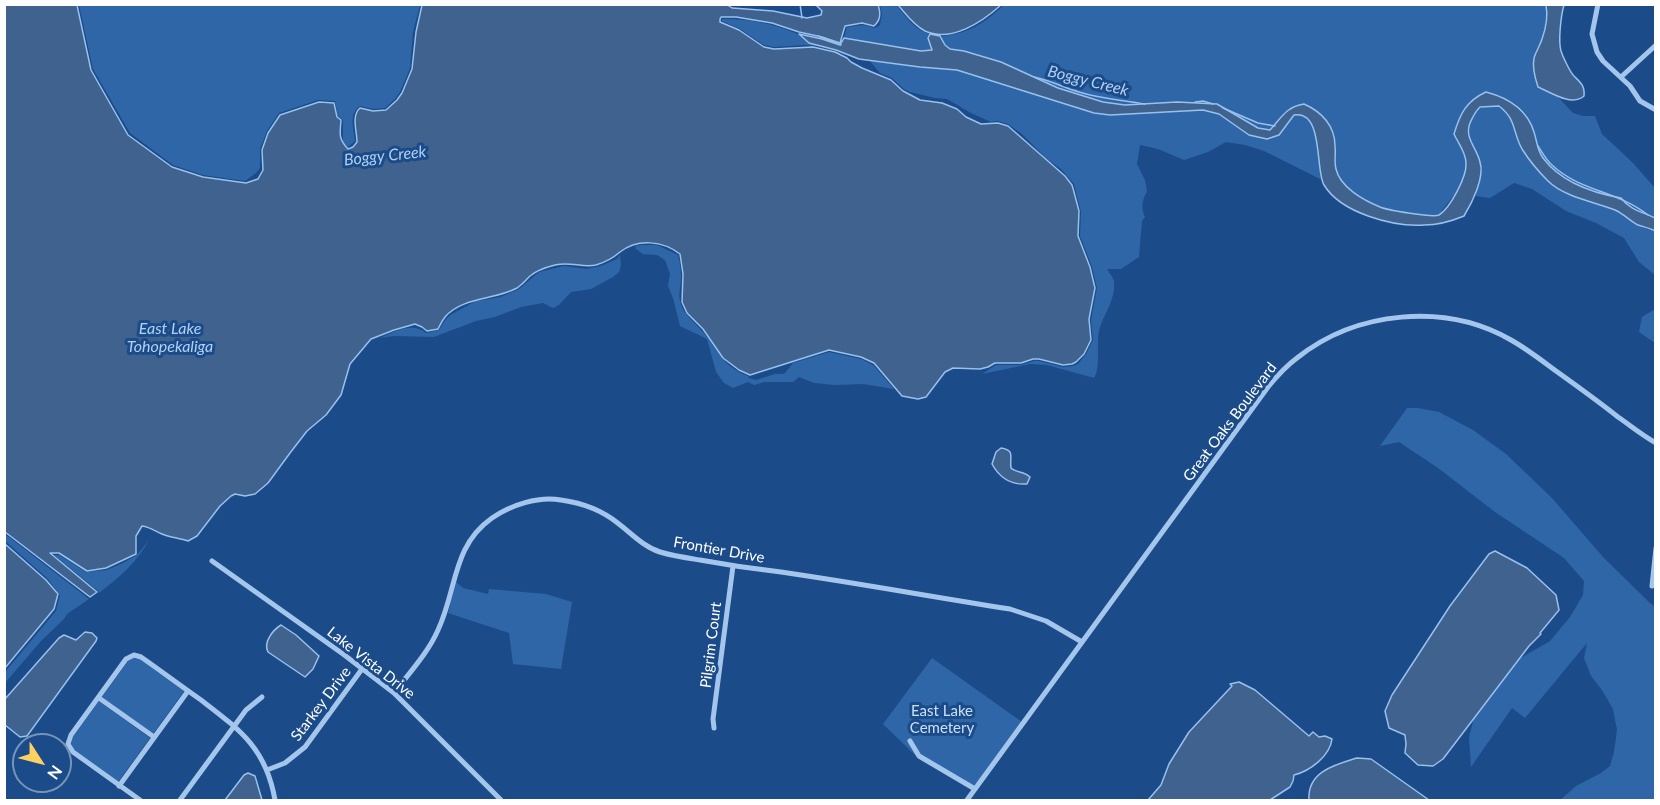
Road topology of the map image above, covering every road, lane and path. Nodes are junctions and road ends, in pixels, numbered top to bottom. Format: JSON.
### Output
{"nodes":[{"id":1,"x":1598,"y":4,"type":"edge"},
{"id":2,"x":1656,"y":45,"type":"edge"},
{"id":3,"x":1621,"y":77,"type":"junction"},
{"id":4,"x":1653,"y":109,"type":"edge"},
{"id":5,"x":1656,"y":443,"type":"edge"},
{"id":6,"x":1656,"y":548,"type":"edge"},
{"id":7,"x":212,"y":561,"type":"dead end"},
{"id":8,"x":733,"y":566,"type":"junction"},
{"id":9,"x":1652,"y":586,"type":"dead end"},
{"id":10,"x":1082,"y":642,"type":"junction"},
{"id":11,"x":362,"y":669,"type":"junction"},
{"id":12,"x":188,"y":691,"type":"junction"},
{"id":13,"x":394,"y":693,"type":"junction"},
{"id":14,"x":262,"y":697,"type":"dead end"},
{"id":15,"x":99,"y":698,"type":"junction"},
{"id":16,"x":235,"y":726,"type":"junction"},
{"id":17,"x":714,"y":728,"type":"dead end"},
{"id":18,"x":154,"y":738,"type":"junction"},
{"id":19,"x":910,"y":741,"type":"dead end"},
{"id":20,"x":267,"y":770,"type":"junction"},
{"id":21,"x":119,"y":786,"type":"junction"},
{"id":22,"x":975,"y":789,"type":"junction"},
{"id":23,"x":140,"y":801,"type":"edge"},
{"id":24,"x":180,"y":801,"type":"edge"},
{"id":25,"x":275,"y":801,"type":"edge"},
{"id":26,"x":501,"y":801,"type":"edge"},
{"id":27,"x":967,"y":801,"type":"edge"}],
"edges":[{"from":1,"to":3,"type":"street"},
{"from":2,"to":3,"type":"street"},
{"from":3,"to":4,"type":"street"},
{"from":5,"to":10,"type":"street","name":"Great Oaks Boulevard"},
{"from":6,"to":9,"type":"street"},
{"from":7,"to":11,"type":"street","name":"Lake Vista Drive"},
{"from":8,"to":10,"type":"street","name":"Frontier Drive"},
{"from":8,"to":13,"type":"street","name":"Frontier Drive"},
{"from":8,"to":17,"type":"street","name":"Pilgrim Court"},
{"from":10,"to":22,"type":"street","name":"Great Oaks Boulevard"},
{"from":11,"to":13,"type":"street","name":"Lake Vista Drive"},
{"from":11,"to":20,"type":"street","name":"Starkey Drive"},
{"from":12,"to":15,"type":"street"},
{"from":12,"to":16,"type":"street"},
{"from":12,"to":18,"type":"street"},
{"from":13,"to":26,"type":"street","name":"Lake Vista Drive"},
{"from":14,"to":16,"type":"street"},
{"from":15,"to":18,"type":"street"},
{"from":15,"to":21,"type":"street"},
{"from":16,"to":20,"type":"street"},
{"from":16,"to":24,"type":"street"},
{"from":18,"to":21,"type":"street"},
{"from":19,"to":22,"type":"street"},
{"from":20,"to":25,"type":"street"},
{"from":21,"to":23,"type":"street"},
{"from":22,"to":27,"type":"street","name":"Great Oaks Boulevard"}]}
